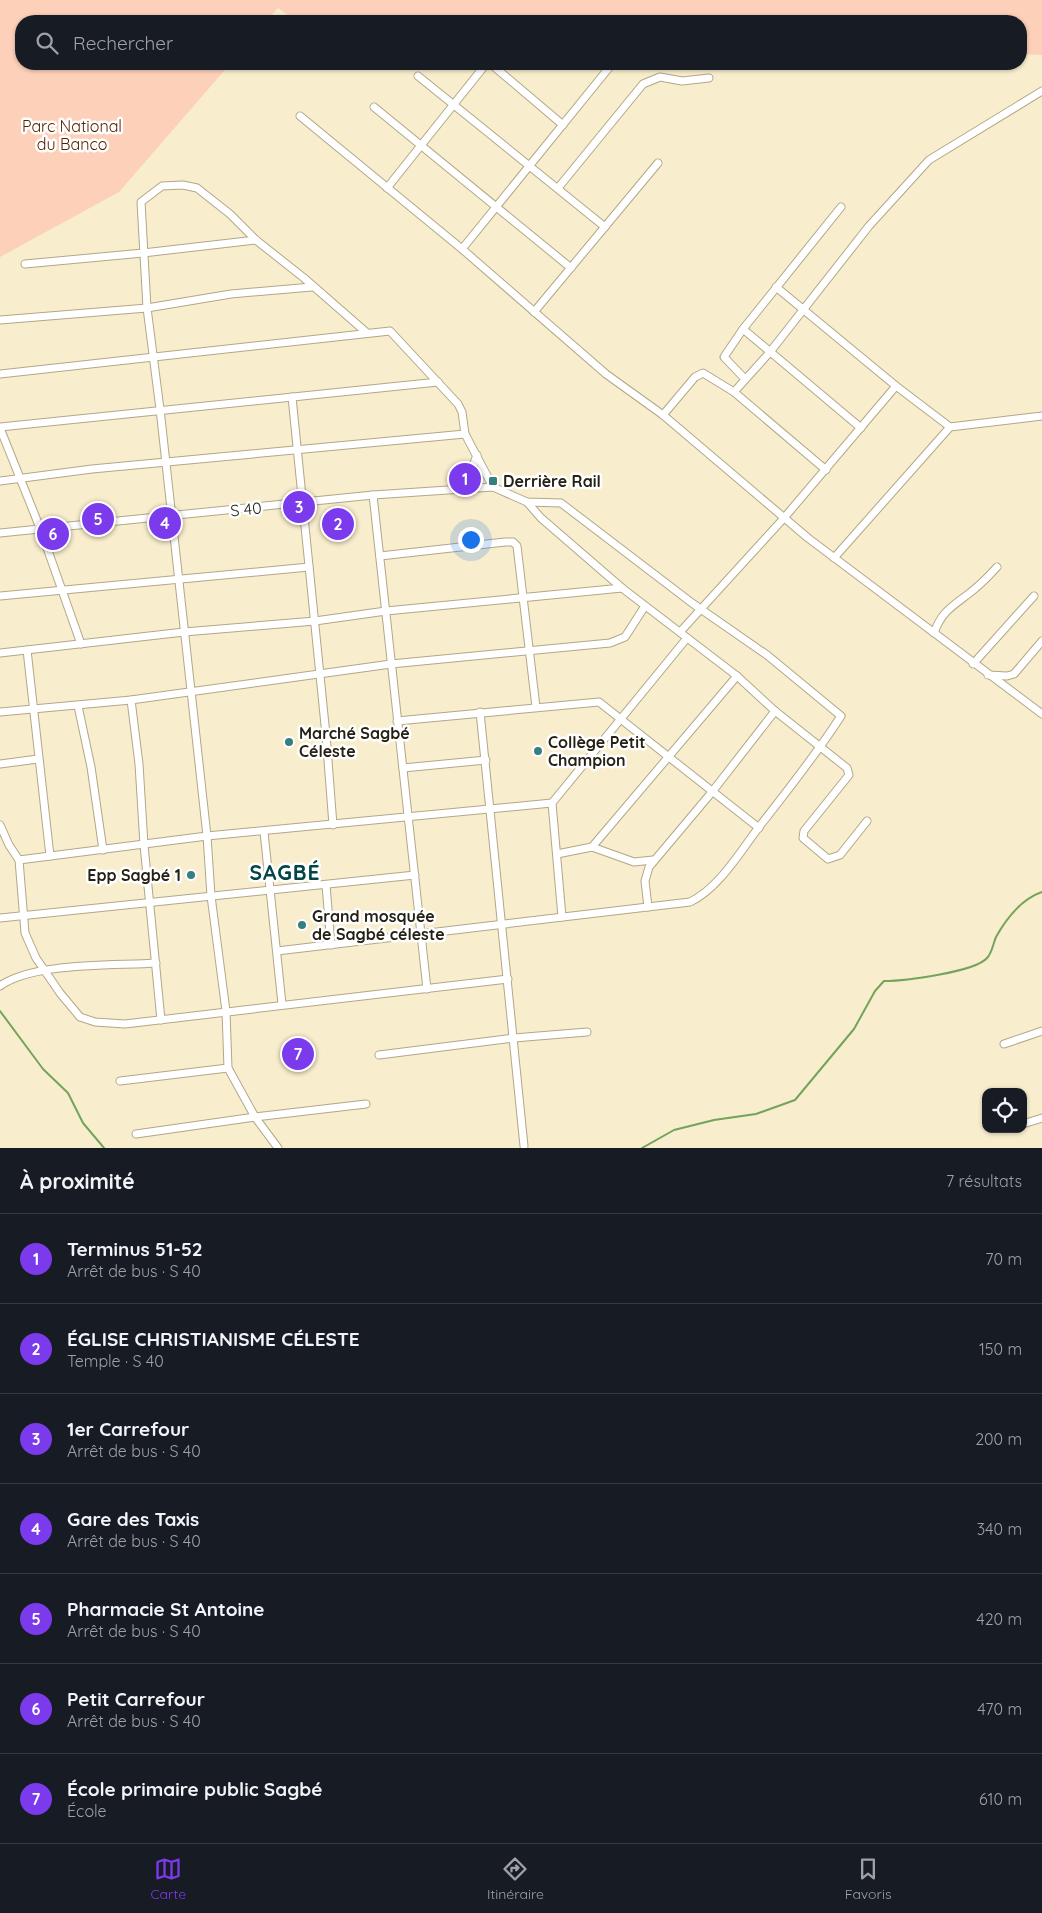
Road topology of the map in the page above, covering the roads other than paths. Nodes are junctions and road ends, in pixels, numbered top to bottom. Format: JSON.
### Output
{"nodes":[{"id":1,"x":481,"y":70,"type":"edge"},
{"id":2,"x":498,"y":70,"type":"edge"},
{"id":3,"x":607,"y":70,"type":"edge"},
{"id":4,"x":418,"y":76,"type":"dead end"},
{"id":5,"x":709,"y":78,"type":"dead end"},
{"id":6,"x":1042,"y":90,"type":"edge"},
{"id":7,"x":453,"y":103,"type":"junction"},
{"id":8,"x":374,"y":107,"type":"dead end"},
{"id":9,"x":300,"y":116,"type":"dead end"},
{"id":10,"x":563,"y":125,"type":"junction"},
{"id":11,"x":421,"y":145,"type":"junction"},
{"id":12,"x":658,"y":163,"type":"dead end"},
{"id":13,"x":530,"y":165,"type":"junction"},
{"id":14,"x":387,"y":188,"type":"junction"},
{"id":15,"x":558,"y":188,"type":"junction"},
{"id":16,"x":496,"y":206,"type":"junction"},
{"id":17,"x":841,"y":207,"type":"dead end"},
{"id":18,"x":605,"y":226,"type":"junction"},
{"id":19,"x":256,"y":240,"type":"junction"},
{"id":20,"x":462,"y":249,"type":"junction"},
{"id":21,"x":143,"y":253,"type":"junction"},
{"id":22,"x":25,"y":264,"type":"dead end"},
{"id":23,"x":571,"y":268,"type":"junction"},
{"id":24,"x":312,"y":287,"type":"junction"},
{"id":25,"x":776,"y":287,"type":"junction"},
{"id":26,"x":148,"y":308,"type":"junction"},
{"id":27,"x":804,"y":309,"type":"junction"},
{"id":28,"x":534,"y":312,"type":"junction"},
{"id":29,"x":0,"y":320,"type":"edge"},
{"id":30,"x":743,"y":329,"type":"junction"},
{"id":31,"x":367,"y":334,"type":"junction"},
{"id":32,"x":770,"y":352,"type":"junction"},
{"id":33,"x":152,"y":358,"type":"junction"},
{"id":34,"x":0,"y":374,"type":"edge"},
{"id":35,"x":745,"y":380,"type":"junction"},
{"id":36,"x":438,"y":382,"type":"junction"},
{"id":37,"x":896,"y":386,"type":"junction"},
{"id":38,"x":734,"y":392,"type":"junction"},
{"id":39,"x":292,"y":397,"type":"junction"},
{"id":40,"x":160,"y":410,"type":"junction"},
{"id":41,"x":663,"y":415,"type":"junction"},
{"id":42,"x":1042,"y":416,"type":"edge"},
{"id":43,"x":950,"y":427,"type":"junction"},
{"id":44,"x":0,"y":428,"type":"edge"},
{"id":45,"x":861,"y":428,"type":"junction"},
{"id":46,"x":465,"y":434,"type":"junction"},
{"id":47,"x":298,"y":449,"type":"junction"},
{"id":48,"x":477,"y":455,"type":"junction"},
{"id":49,"x":165,"y":462,"type":"junction"},
{"id":50,"x":826,"y":470,"type":"junction"},
{"id":51,"x":20,"y":479,"type":"junction"},
{"id":52,"x":0,"y":481,"type":"edge"},
{"id":53,"x":493,"y":487,"type":"junction"},
{"id":54,"x":464,"y":489,"type":"junction"},
{"id":55,"x":374,"y":495,"type":"junction"},
{"id":56,"x":303,"y":502,"type":"junction"},
{"id":57,"x":527,"y":502,"type":"junction"},
{"id":58,"x":171,"y":517,"type":"junction"},
{"id":59,"x":784,"y":518,"type":"junction"},
{"id":60,"x":40,"y":528,"type":"junction"},
{"id":61,"x":0,"y":533,"type":"edge"},
{"id":62,"x":380,"y":556,"type":"junction"},
{"id":63,"x":834,"y":558,"type":"junction"},
{"id":64,"x":310,"y":567,"type":"junction"},
{"id":65,"x":997,"y":567,"type":"dead end"},
{"id":66,"x":179,"y":580,"type":"junction"},
{"id":67,"x":622,"y":588,"type":"junction"},
{"id":68,"x":62,"y":590,"type":"junction"},
{"id":69,"x":0,"y":596,"type":"edge"},
{"id":70,"x":1034,"y":596,"type":"dead end"},
{"id":71,"x":522,"y":598,"type":"junction"},
{"id":72,"x":645,"y":606,"type":"junction"},
{"id":73,"x":703,"y":609,"type":"junction"},
{"id":74,"x":386,"y":611,"type":"junction"},
{"id":75,"x":315,"y":621,"type":"junction"},
{"id":76,"x":184,"y":632,"type":"junction"},
{"id":77,"x":680,"y":632,"type":"junction"},
{"id":78,"x":934,"y":633,"type":"junction"},
{"id":79,"x":687,"y":638,"type":"junction"},
{"id":80,"x":1042,"y":641,"type":"edge"},
{"id":81,"x":82,"y":644,"type":"junction"},
{"id":82,"x":27,"y":650,"type":"junction"},
{"id":83,"x":528,"y":651,"type":"junction"},
{"id":84,"x":0,"y":653,"type":"edge"},
{"id":85,"x":391,"y":664,"type":"junction"},
{"id":86,"x":973,"y":664,"type":"junction"},
{"id":87,"x":320,"y":674,"type":"junction"},
{"id":88,"x":988,"y":675,"type":"junction"},
{"id":89,"x":737,"y":676,"type":"junction"},
{"id":90,"x":190,"y":691,"type":"junction"},
{"id":91,"x":131,"y":700,"type":"junction"},
{"id":92,"x":78,"y":706,"type":"junction"},
{"id":93,"x":536,"y":707,"type":"junction"},
{"id":94,"x":34,"y":710,"type":"junction"},
{"id":95,"x":775,"y":711,"type":"junction"},
{"id":96,"x":0,"y":712,"type":"edge"},
{"id":97,"x":480,"y":712,"type":"junction"},
{"id":98,"x":1042,"y":714,"type":"edge"},
{"id":99,"x":622,"y":720,"type":"junction"},
{"id":100,"x":397,"y":721,"type":"junction"},
{"id":101,"x":820,"y":747,"type":"junction"},
{"id":102,"x":669,"y":758,"type":"junction"},
{"id":103,"x":38,"y":759,"type":"junction"},
{"id":104,"x":486,"y":760,"type":"junction"},
{"id":105,"x":0,"y":764,"type":"edge"},
{"id":106,"x":402,"y":768,"type":"junction"},
{"id":107,"x":712,"y":792,"type":"junction"},
{"id":108,"x":552,"y":803,"type":"junction"},
{"id":109,"x":491,"y":807,"type":"junction"},
{"id":110,"x":408,"y":816,"type":"junction"},
{"id":111,"x":867,"y":821,"type":"dead end"},
{"id":112,"x":0,"y":825,"type":"edge"},
{"id":113,"x":333,"y":825,"type":"junction"},
{"id":114,"x":759,"y":828,"type":"junction"},
{"id":115,"x":264,"y":832,"type":"junction"},
{"id":116,"x":207,"y":836,"type":"junction"},
{"id":117,"x":144,"y":845,"type":"junction"},
{"id":118,"x":592,"y":847,"type":"junction"},
{"id":119,"x":103,"y":850,"type":"junction"},
{"id":120,"x":557,"y":854,"type":"junction"},
{"id":121,"x":50,"y":856,"type":"junction"},
{"id":122,"x":19,"y":860,"type":"junction"},
{"id":123,"x":653,"y":860,"type":"junction"},
{"id":124,"x":414,"y":875,"type":"junction"},
{"id":125,"x":326,"y":884,"type":"junction"},
{"id":126,"x":270,"y":891,"type":"junction"},
{"id":127,"x":211,"y":896,"type":"junction"},
{"id":128,"x":149,"y":901,"type":"junction"},
{"id":129,"x":648,"y":907,"type":"junction"},
{"id":130,"x":26,"y":916,"type":"junction"},
{"id":131,"x":562,"y":917,"type":"junction"},
{"id":132,"x":0,"y":918,"type":"edge"},
{"id":133,"x":502,"y":924,"type":"junction"},
{"id":134,"x":422,"y":934,"type":"junction"},
{"id":135,"x":331,"y":945,"type":"junction"},
{"id":136,"x":277,"y":951,"type":"junction"},
{"id":137,"x":156,"y":963,"type":"junction"},
{"id":138,"x":45,"y":970,"type":"junction"},
{"id":139,"x":508,"y":979,"type":"junction"},
{"id":140,"x":0,"y":986,"type":"edge"},
{"id":141,"x":427,"y":988,"type":"junction"},
{"id":142,"x":282,"y":1004,"type":"junction"},
{"id":143,"x":226,"y":1011,"type":"junction"},
{"id":144,"x":161,"y":1020,"type":"junction"},
{"id":145,"x":1042,"y":1030,"type":"edge"},
{"id":146,"x":587,"y":1032,"type":"dead end"},
{"id":147,"x":514,"y":1038,"type":"junction"},
{"id":148,"x":1004,"y":1044,"type":"dead end"},
{"id":149,"x":379,"y":1055,"type":"dead end"},
{"id":150,"x":228,"y":1068,"type":"junction"},
{"id":151,"x":120,"y":1081,"type":"dead end"},
{"id":152,"x":366,"y":1104,"type":"dead end"},
{"id":153,"x":254,"y":1117,"type":"junction"},
{"id":154,"x":1042,"y":1118,"type":"edge"},
{"id":155,"x":1027,"y":1123,"type":"edge"},
{"id":156,"x":136,"y":1134,"type":"dead end"},
{"id":157,"x":524,"y":1146,"type":"dead end"},
{"id":158,"x":278,"y":1148,"type":"edge"}],
"edges":[{"from":1,"to":7,"type":"street"},
{"from":2,"to":10,"type":"street"},
{"from":3,"to":10,"type":"street"},
{"from":4,"to":7,"type":"street"},
{"from":5,"to":15,"type":"street"},
{"from":6,"to":27,"type":"street"},
{"from":7,"to":11,"type":"street"},
{"from":7,"to":13,"type":"street"},
{"from":8,"to":11,"type":"street"},
{"from":9,"to":14,"type":"street"},
{"from":10,"to":13,"type":"street"},
{"from":11,"to":14,"type":"street"},
{"from":11,"to":16,"type":"street"},
{"from":12,"to":18,"type":"street"},
{"from":13,"to":15,"type":"street"},
{"from":13,"to":16,"type":"street"},
{"from":14,"to":20,"type":"street"},
{"from":15,"to":18,"type":"street"},
{"from":16,"to":20,"type":"street"},
{"from":16,"to":23,"type":"street"},
{"from":17,"to":25,"type":"street"},
{"from":18,"to":23,"type":"street"},
{"from":19,"to":21,"type":"street"},
{"from":19,"to":21,"type":"street"},
{"from":19,"to":24,"type":"street"},
{"from":20,"to":28,"type":"street"},
{"from":21,"to":22,"type":"street"},
{"from":21,"to":26,"type":"street"},
{"from":23,"to":28,"type":"street"},
{"from":24,"to":26,"type":"street"},
{"from":24,"to":31,"type":"street"},
{"from":25,"to":27,"type":"street"},
{"from":25,"to":30,"type":"street"},
{"from":26,"to":29,"type":"street"},
{"from":26,"to":33,"type":"street"},
{"from":27,"to":32,"type":"street"},
{"from":27,"to":37,"type":"street"},
{"from":28,"to":41,"type":"street"},
{"from":30,"to":32,"type":"street"},
{"from":30,"to":35,"type":"street"},
{"from":31,"to":33,"type":"street"},
{"from":31,"to":36,"type":"street"},
{"from":32,"to":35,"type":"street"},
{"from":32,"to":45,"type":"street"},
{"from":33,"to":34,"type":"street"},
{"from":33,"to":40,"type":"street"},
{"from":35,"to":38,"type":"street"},
{"from":36,"to":39,"type":"street"},
{"from":36,"to":46,"type":"street"},
{"from":37,"to":43,"type":"street"},
{"from":37,"to":45,"type":"street"},
{"from":38,"to":41,"type":"street"},
{"from":38,"to":50,"type":"street"},
{"from":39,"to":40,"type":"street"},
{"from":39,"to":47,"type":"street"},
{"from":40,"to":44,"type":"street"},
{"from":40,"to":49,"type":"street"},
{"from":41,"to":59,"type":"street"},
{"from":42,"to":43,"type":"street"},
{"from":43,"to":63,"type":"street"},
{"from":44,"to":51,"type":"street"},
{"from":45,"to":50,"type":"street"},
{"from":46,"to":47,"type":"street"},
{"from":46,"to":48,"type":"street"},
{"from":47,"to":49,"type":"street"},
{"from":47,"to":56,"type":"street"},
{"from":48,"to":53,"type":"street"},
{"from":48,"to":54,"type":"street"},
{"from":49,"to":51,"type":"street"},
{"from":49,"to":58,"type":"street"},
{"from":50,"to":59,"type":"street"},
{"from":51,"to":52,"type":"street"},
{"from":51,"to":60,"type":"street"},
{"from":53,"to":54,"type":"street","name":"S 40"},
{"from":53,"to":57,"type":"street"},
{"from":54,"to":55,"type":"street","name":"S 40"},
{"from":55,"to":56,"type":"street","name":"S 40"},
{"from":55,"to":62,"type":"street"},
{"from":56,"to":58,"type":"street","name":"S 40"},
{"from":56,"to":64,"type":"street"},
{"from":57,"to":67,"type":"street"},
{"from":57,"to":73,"type":"street"},
{"from":58,"to":60,"type":"street","name":"S 40"},
{"from":58,"to":66,"type":"street"},
{"from":59,"to":63,"type":"street"},
{"from":59,"to":73,"type":"street"},
{"from":60,"to":61,"type":"street","name":"S 40"},
{"from":60,"to":68,"type":"street"},
{"from":62,"to":71,"type":"street"},
{"from":62,"to":74,"type":"street"},
{"from":63,"to":78,"type":"street"},
{"from":64,"to":66,"type":"street"},
{"from":64,"to":75,"type":"street"},
{"from":65,"to":78,"type":"street"},
{"from":66,"to":68,"type":"street"},
{"from":66,"to":76,"type":"street"},
{"from":67,"to":71,"type":"street"},
{"from":67,"to":72,"type":"street"},
{"from":68,"to":69,"type":"street"},
{"from":68,"to":81,"type":"street"},
{"from":70,"to":86,"type":"street"},
{"from":71,"to":74,"type":"street"},
{"from":71,"to":83,"type":"street"},
{"from":72,"to":77,"type":"street"},
{"from":72,"to":83,"type":"street"},
{"from":73,"to":77,"type":"street"},
{"from":73,"to":101,"type":"street"},
{"from":74,"to":75,"type":"street"},
{"from":74,"to":85,"type":"street"},
{"from":75,"to":76,"type":"street"},
{"from":75,"to":87,"type":"street"},
{"from":76,"to":81,"type":"street"},
{"from":76,"to":90,"type":"street"},
{"from":77,"to":79,"type":"street"},
{"from":78,"to":86,"type":"street"},
{"from":79,"to":89,"type":"street"},
{"from":79,"to":99,"type":"street"},
{"from":80,"to":88,"type":"street"},
{"from":81,"to":82,"type":"street"},
{"from":82,"to":84,"type":"street"},
{"from":82,"to":94,"type":"street"},
{"from":83,"to":85,"type":"street"},
{"from":83,"to":93,"type":"street"},
{"from":85,"to":87,"type":"street"},
{"from":85,"to":100,"type":"street"},
{"from":86,"to":88,"type":"street"},
{"from":87,"to":90,"type":"street"},
{"from":87,"to":113,"type":"street"},
{"from":88,"to":98,"type":"street"},
{"from":89,"to":95,"type":"street"},
{"from":89,"to":102,"type":"street"},
{"from":90,"to":91,"type":"street"},
{"from":90,"to":116,"type":"street"},
{"from":91,"to":92,"type":"street"},
{"from":91,"to":117,"type":"street"},
{"from":92,"to":94,"type":"street"},
{"from":92,"to":119,"type":"street"},
{"from":93,"to":97,"type":"street"},
{"from":93,"to":99,"type":"street"},
{"from":94,"to":96,"type":"street"},
{"from":94,"to":103,"type":"street"},
{"from":95,"to":101,"type":"street"},
{"from":95,"to":107,"type":"street"},
{"from":97,"to":100,"type":"street"},
{"from":97,"to":104,"type":"street"},
{"from":99,"to":102,"type":"street"},
{"from":99,"to":108,"type":"street"},
{"from":100,"to":106,"type":"street"},
{"from":101,"to":111,"type":"street"},
{"from":101,"to":114,"type":"street"},
{"from":102,"to":107,"type":"street"},
{"from":102,"to":118,"type":"street"},
{"from":103,"to":105,"type":"street"},
{"from":103,"to":121,"type":"street"},
{"from":104,"to":106,"type":"street"},
{"from":104,"to":109,"type":"street"},
{"from":106,"to":110,"type":"street"},
{"from":107,"to":114,"type":"street"},
{"from":107,"to":123,"type":"street"},
{"from":108,"to":109,"type":"street"},
{"from":108,"to":120,"type":"street"},
{"from":109,"to":110,"type":"street"},
{"from":109,"to":133,"type":"street"},
{"from":110,"to":113,"type":"street"},
{"from":110,"to":124,"type":"street"},
{"from":112,"to":122,"type":"street"},
{"from":113,"to":115,"type":"street"},
{"from":114,"to":129,"type":"street"},
{"from":115,"to":116,"type":"street"},
{"from":115,"to":126,"type":"street"},
{"from":116,"to":117,"type":"street"},
{"from":116,"to":127,"type":"street"},
{"from":117,"to":119,"type":"street"},
{"from":117,"to":128,"type":"street"},
{"from":118,"to":120,"type":"street"},
{"from":118,"to":123,"type":"street"},
{"from":119,"to":121,"type":"street"},
{"from":120,"to":131,"type":"street"},
{"from":121,"to":122,"type":"street"},
{"from":122,"to":130,"type":"street"},
{"from":123,"to":129,"type":"street"},
{"from":124,"to":125,"type":"street"},
{"from":124,"to":134,"type":"street"},
{"from":125,"to":126,"type":"street"},
{"from":125,"to":135,"type":"street"},
{"from":126,"to":127,"type":"street"},
{"from":126,"to":136,"type":"street"},
{"from":127,"to":128,"type":"street"},
{"from":127,"to":143,"type":"street"},
{"from":128,"to":130,"type":"street"},
{"from":128,"to":137,"type":"street"},
{"from":129,"to":131,"type":"street"},
{"from":130,"to":132,"type":"street"},
{"from":130,"to":138,"type":"street"},
{"from":131,"to":133,"type":"street"},
{"from":133,"to":134,"type":"street"},
{"from":133,"to":139,"type":"street"},
{"from":134,"to":135,"type":"street"},
{"from":134,"to":141,"type":"street"},
{"from":135,"to":136,"type":"street"},
{"from":136,"to":142,"type":"street"},
{"from":137,"to":138,"type":"street"},
{"from":137,"to":144,"type":"street"},
{"from":138,"to":140,"type":"street"},
{"from":138,"to":144,"type":"street"},
{"from":139,"to":141,"type":"street"},
{"from":139,"to":147,"type":"street"},
{"from":141,"to":142,"type":"street"},
{"from":142,"to":143,"type":"street"},
{"from":143,"to":144,"type":"street"},
{"from":143,"to":150,"type":"street"},
{"from":145,"to":148,"type":"street"},
{"from":146,"to":147,"type":"street"},
{"from":147,"to":149,"type":"street"},
{"from":147,"to":157,"type":"street"},
{"from":150,"to":151,"type":"street"},
{"from":150,"to":153,"type":"street"},
{"from":152,"to":153,"type":"street"},
{"from":153,"to":156,"type":"street"},
{"from":153,"to":158,"type":"street"},
{"from":154,"to":155,"type":"street"}]}
